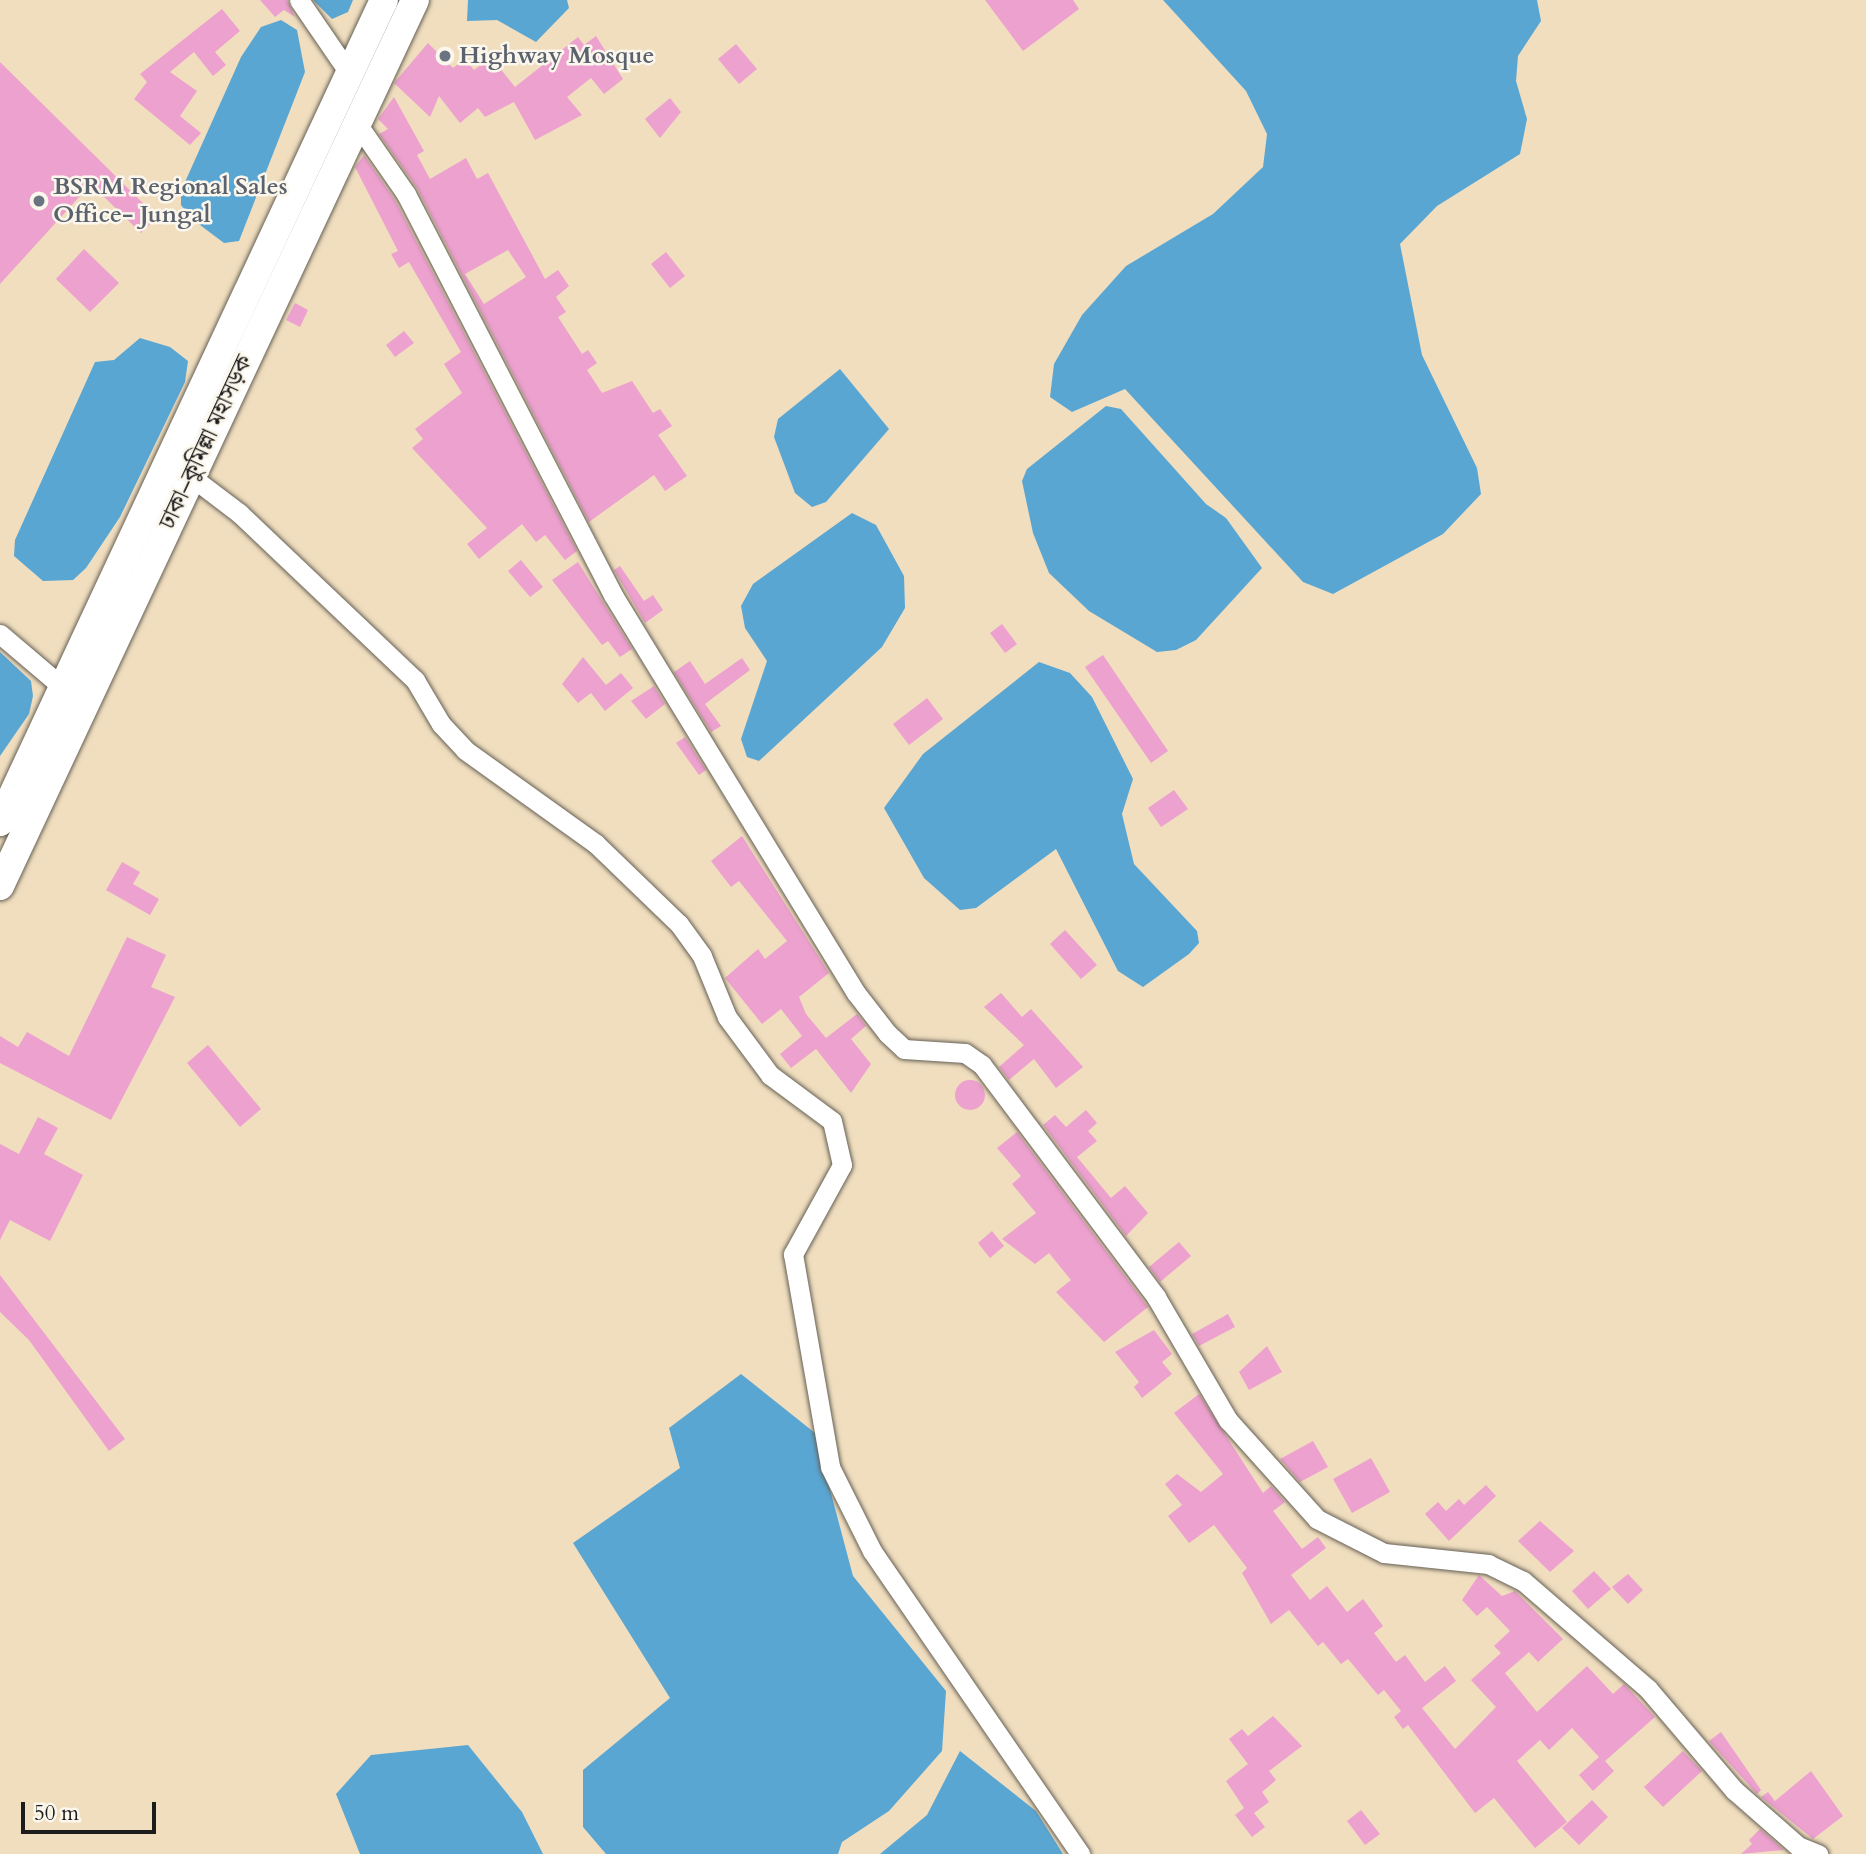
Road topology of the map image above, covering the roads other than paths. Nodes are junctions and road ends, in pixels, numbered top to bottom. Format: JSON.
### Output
{"nodes":[{"id":1,"x":299,"y":0,"type":"edge"},
{"id":2,"x":384,"y":0,"type":"edge"},
{"id":3,"x":415,"y":0,"type":"edge"},
{"id":4,"x":349,"y":73,"type":"junction"},
{"id":5,"x":356,"y":122,"type":"junction"},
{"id":6,"x":189,"y":475,"type":"junction"},
{"id":7,"x":0,"y":634,"type":"edge"},
{"id":8,"x":61,"y":686,"type":"junction"},
{"id":9,"x":1,"y":816,"type":"edge"},
{"id":10,"x":0,"y":886,"type":"edge"},
{"id":11,"x":1080,"y":1854,"type":"edge"},
{"id":12,"x":1818,"y":1854,"type":"edge"}],
"edges":[{"from":1,"to":4,"type":"street"},
{"from":2,"to":4,"type":"highway","name":"ঢাকা–কুমিল্লা মহাসড়ক"},
{"from":3,"to":5,"type":"highway","name":"ঢাকা–কুমিল্লা মহাসড়ক"},
{"from":4,"to":8,"type":"highway","name":"ঢাকা–কুমিল্লা মহাসড়ক"},
{"from":5,"to":6,"type":"highway","name":"ঢাকা–কুমিল্লা মহাসড়ক"},
{"from":5,"to":12,"type":"street"},
{"from":6,"to":10,"type":"highway","name":"ঢাকা–কুমিল্লা মহাসড়ক"},
{"from":6,"to":11,"type":"street"},
{"from":7,"to":8,"type":"street"},
{"from":8,"to":9,"type":"highway","name":"ঢাকা–কুমিল্লা মহাসড়ক"}]}
